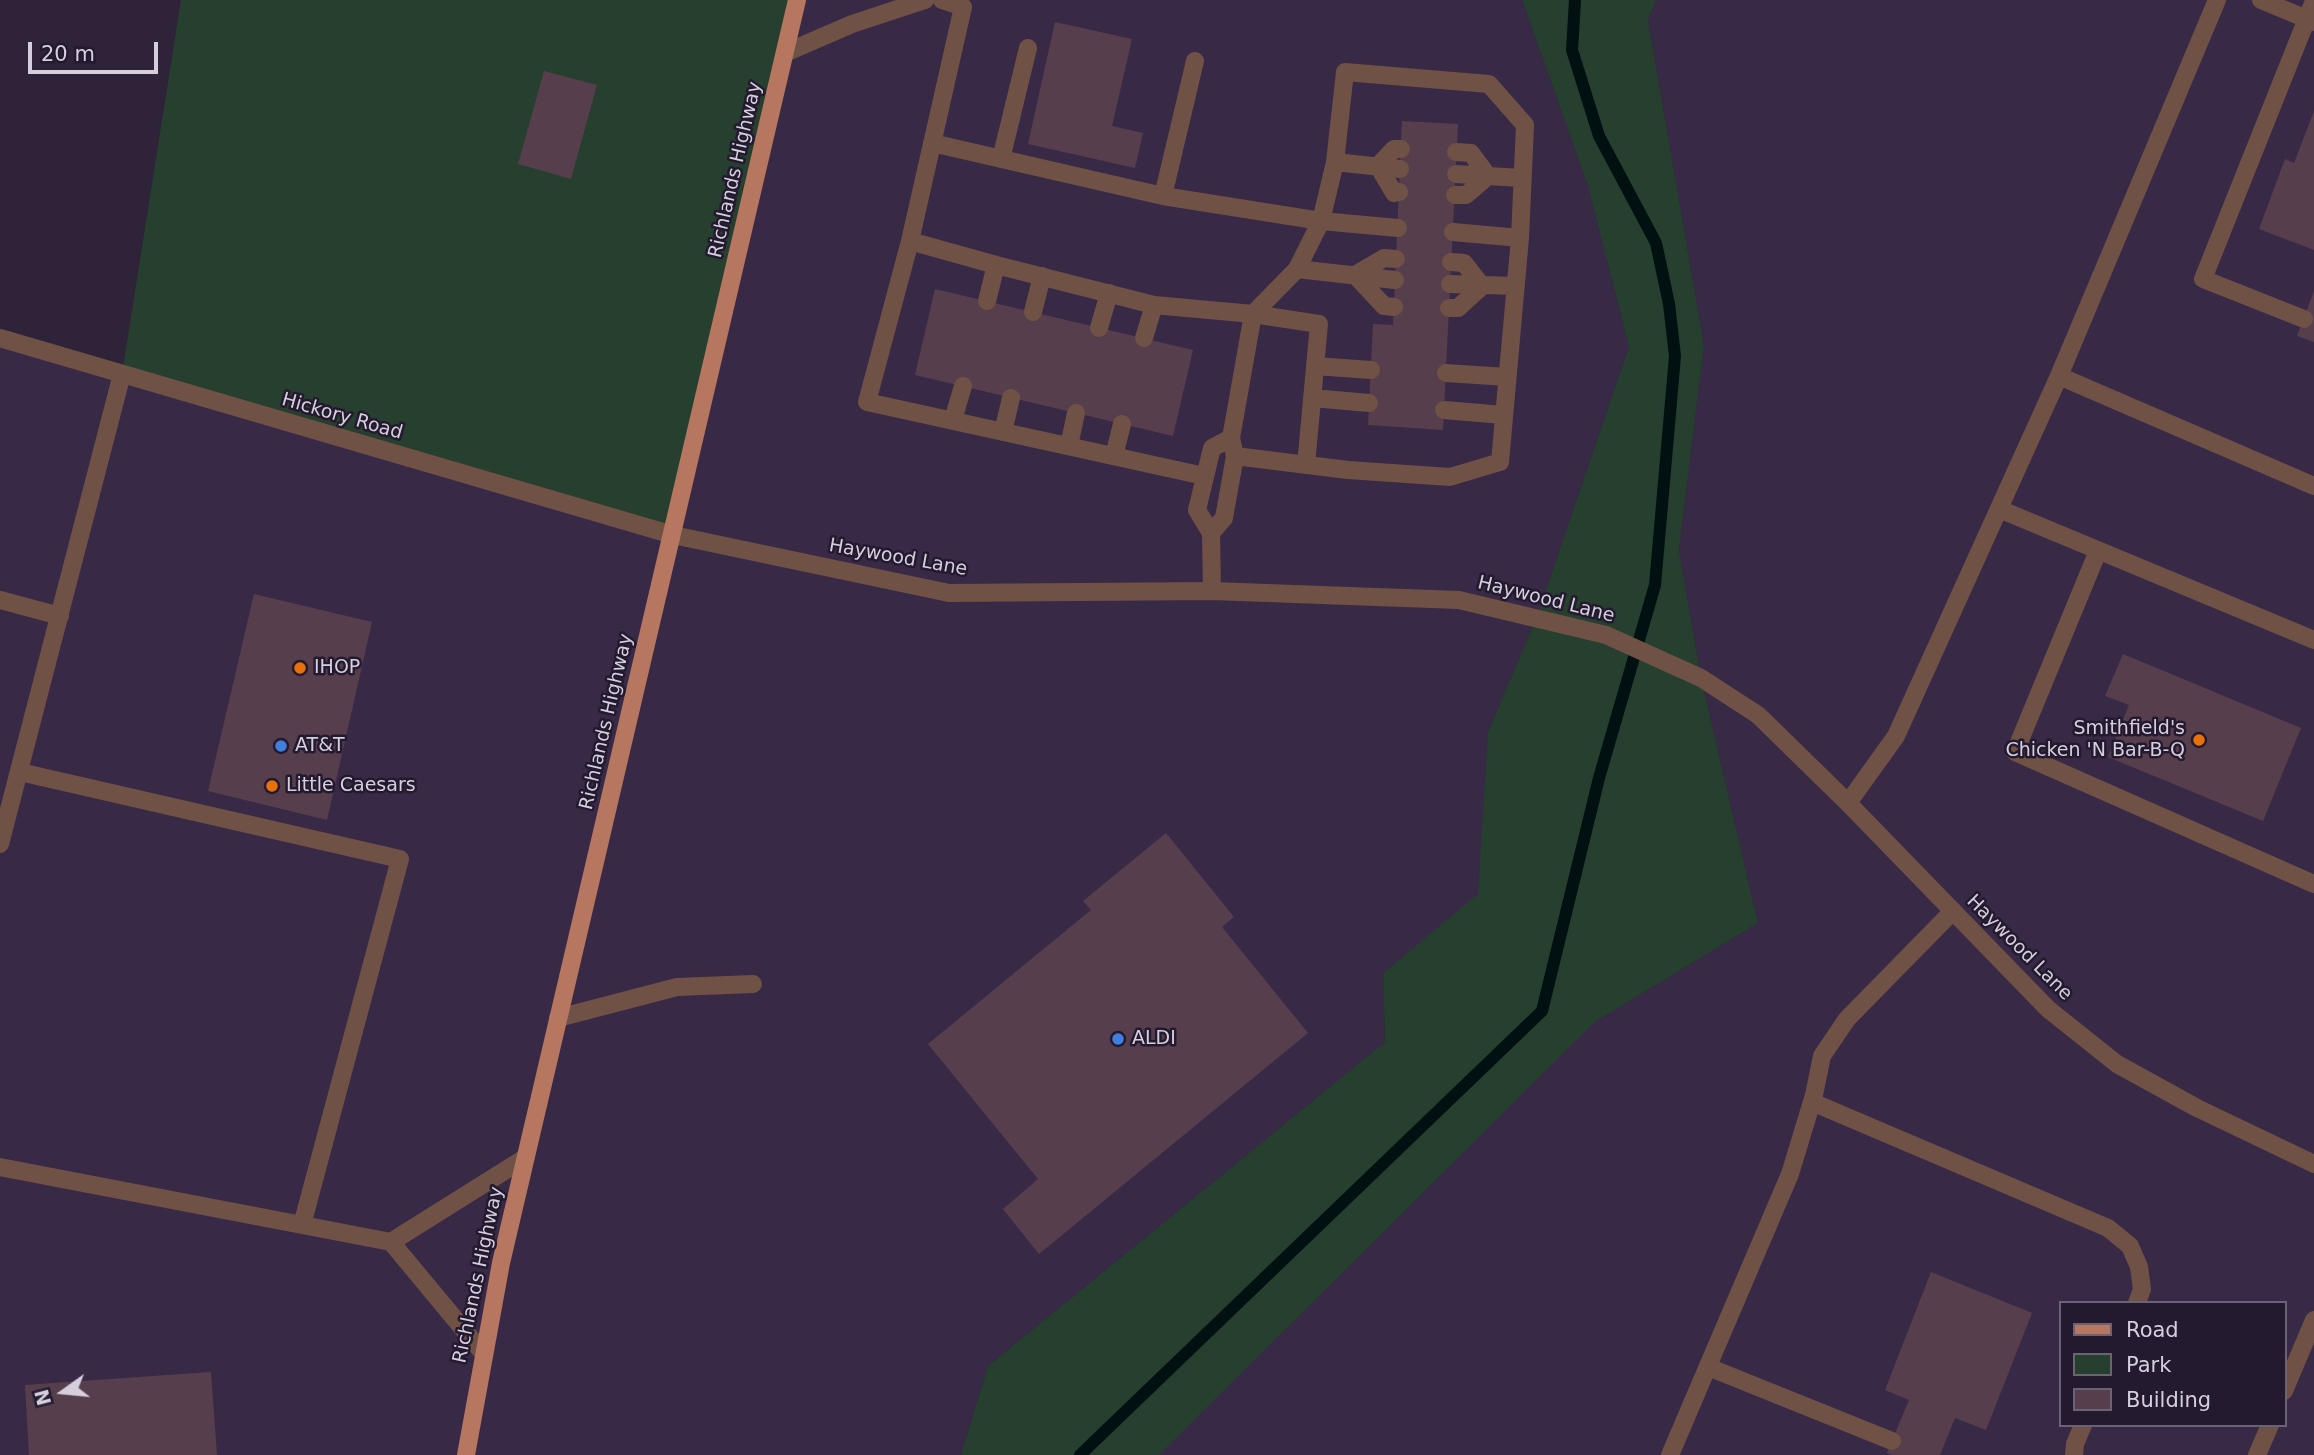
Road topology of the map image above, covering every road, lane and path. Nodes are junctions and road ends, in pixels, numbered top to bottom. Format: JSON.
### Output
{"nodes":[{"id":1,"x":797,"y":0,"type":"edge"},
{"id":2,"x":925,"y":0,"type":"edge"},
{"id":3,"x":942,"y":0,"type":"edge"},
{"id":4,"x":2217,"y":0,"type":"edge"},
{"id":5,"x":2261,"y":0,"type":"edge"},
{"id":6,"x":2314,"y":1,"type":"edge"},
{"id":7,"x":2310,"y":21,"type":"edge"},
{"id":8,"x":1028,"y":48,"type":"dead end"},
{"id":9,"x":785,"y":53,"type":"junction"},
{"id":10,"x":1195,"y":61,"type":"dead end"},
{"id":11,"x":932,"y":143,"type":"junction"},
{"id":12,"x":1401,"y":149,"type":"dead end"},
{"id":13,"x":1457,"y":152,"type":"dead end"},
{"id":14,"x":1001,"y":159,"type":"junction"},
{"id":15,"x":1335,"y":162,"type":"junction"},
{"id":16,"x":1378,"y":166,"type":"junction"},
{"id":17,"x":1400,"y":169,"type":"dead end"},
{"id":18,"x":1456,"y":174,"type":"dead end"},
{"id":19,"x":1488,"y":176,"type":"junction"},
{"id":20,"x":1521,"y":178,"type":"junction"},
{"id":21,"x":1399,"y":192,"type":"dead end"},
{"id":22,"x":1455,"y":195,"type":"dead end"},
{"id":23,"x":1163,"y":196,"type":"junction"},
{"id":24,"x":1321,"y":221,"type":"junction"},
{"id":25,"x":1398,"y":228,"type":"dead end"},
{"id":26,"x":1453,"y":232,"type":"dead end"},
{"id":27,"x":1520,"y":238,"type":"junction"},
{"id":28,"x":910,"y":241,"type":"junction"},
{"id":29,"x":1396,"y":259,"type":"dead end"},
{"id":30,"x":1451,"y":262,"type":"dead end"},
{"id":31,"x":996,"y":265,"type":"junction"},
{"id":32,"x":1297,"y":269,"type":"junction"},
{"id":33,"x":1355,"y":275,"type":"junction"},
{"id":34,"x":1042,"y":276,"type":"junction"},
{"id":35,"x":1395,"y":280,"type":"dead end"},
{"id":36,"x":1451,"y":284,"type":"dead end"},
{"id":37,"x":1482,"y":286,"type":"junction"},
{"id":38,"x":1515,"y":286,"type":"junction"},
{"id":39,"x":1109,"y":293,"type":"junction"},
{"id":40,"x":986,"y":301,"type":"dead end"},
{"id":41,"x":1154,"y":304,"type":"junction"},
{"id":42,"x":1394,"y":307,"type":"dead end"},
{"id":43,"x":1449,"y":308,"type":"dead end"},
{"id":44,"x":1033,"y":312,"type":"dead end"},
{"id":45,"x":1253,"y":314,"type":"junction"},
{"id":46,"x":2304,"y":319,"type":"dead end"},
{"id":47,"x":1100,"y":328,"type":"dead end"},
{"id":48,"x":0,"y":338,"type":"edge"},
{"id":49,"x":1144,"y":338,"type":"dead end"},
{"id":50,"x":1315,"y":366,"type":"junction"},
{"id":51,"x":1371,"y":370,"type":"dead end"},
{"id":52,"x":1446,"y":373,"type":"dead end"},
{"id":53,"x":122,"y":374,"type":"junction"},
{"id":54,"x":2059,"y":376,"type":"junction"},
{"id":55,"x":1507,"y":377,"type":"junction"},
{"id":56,"x":963,"y":386,"type":"dead end"},
{"id":57,"x":1011,"y":398,"type":"dead end"},
{"id":58,"x":1312,"y":398,"type":"junction"},
{"id":59,"x":1369,"y":403,"type":"dead end"},
{"id":60,"x":1444,"y":410,"type":"dead end"},
{"id":61,"x":1076,"y":413,"type":"dead end"},
{"id":62,"x":1503,"y":415,"type":"junction"},
{"id":63,"x":953,"y":420,"type":"junction"},
{"id":64,"x":1122,"y":424,"type":"dead end"},
{"id":65,"x":1003,"y":432,"type":"junction"},
{"id":66,"x":1069,"y":446,"type":"junction"},
{"id":67,"x":1233,"y":447,"type":"junction"},
{"id":68,"x":1115,"y":456,"type":"junction"},
{"id":69,"x":1306,"y":465,"type":"junction"},
{"id":70,"x":1204,"y":476,"type":"junction"},
{"id":71,"x":2314,"y":486,"type":"edge"},
{"id":72,"x":1999,"y":509,"type":"junction"},
{"id":73,"x":1211,"y":533,"type":"junction"},
{"id":74,"x":673,"y":536,"type":"junction"},
{"id":75,"x":2098,"y":551,"type":"junction"},
{"id":76,"x":1212,"y":592,"type":"junction"},
{"id":77,"x":0,"y":600,"type":"edge"},
{"id":78,"x":60,"y":616,"type":"junction"},
{"id":79,"x":2314,"y":640,"type":"edge"},
{"id":80,"x":20,"y":772,"type":"junction"},
{"id":81,"x":1848,"y":803,"type":"junction"},
{"id":82,"x":0,"y":844,"type":"edge"},
{"id":83,"x":2314,"y":884,"type":"edge"},
{"id":84,"x":1953,"y":911,"type":"junction"},
{"id":85,"x":753,"y":984,"type":"dead end"},
{"id":86,"x":558,"y":1018,"type":"junction"},
{"id":87,"x":1812,"y":1102,"type":"junction"},
{"id":88,"x":525,"y":1158,"type":"junction"},
{"id":89,"x":2314,"y":1164,"type":"edge"},
{"id":90,"x":0,"y":1167,"type":"edge"},
{"id":91,"x":302,"y":1225,"type":"junction"},
{"id":92,"x":391,"y":1242,"type":"junction"},
{"id":93,"x":2138,"y":1301,"type":"edge"},
{"id":94,"x":2314,"y":1320,"type":"edge"},
{"id":95,"x":484,"y":1354,"type":"junction"},
{"id":96,"x":1708,"y":1367,"type":"junction"},
{"id":97,"x":2286,"y":1386,"type":"edge"},
{"id":98,"x":2082,"y":1427,"type":"edge"},
{"id":99,"x":2269,"y":1427,"type":"edge"},
{"id":100,"x":1892,"y":1441,"type":"dead end"},
{"id":101,"x":466,"y":1455,"type":"edge"},
{"id":102,"x":1670,"y":1455,"type":"edge"},
{"id":103,"x":2074,"y":1455,"type":"edge"},
{"id":104,"x":2257,"y":1455,"type":"edge"}],
"edges":[{"from":1,"to":9,"type":"main road","name":"Richlands Highway"},
{"from":2,"to":9,"type":"street"},
{"from":3,"to":11,"type":"street"},
{"from":4,"to":54,"type":"street"},
{"from":5,"to":7,"type":"street"},
{"from":6,"to":7,"type":"street"},
{"from":7,"to":46,"type":"street"},
{"from":8,"to":14,"type":"street"},
{"from":9,"to":74,"type":"main road","name":"Richlands Highway"},
{"from":10,"to":23,"type":"street"},
{"from":11,"to":14,"type":"street"},
{"from":11,"to":28,"type":"street"},
{"from":12,"to":16,"type":"street"},
{"from":13,"to":19,"type":"street"},
{"from":14,"to":23,"type":"street"},
{"from":15,"to":16,"type":"street"},
{"from":15,"to":20,"type":"street"},
{"from":15,"to":24,"type":"street"},
{"from":16,"to":17,"type":"street"},
{"from":16,"to":21,"type":"street"},
{"from":18,"to":19,"type":"street"},
{"from":19,"to":20,"type":"street"},
{"from":19,"to":22,"type":"street"},
{"from":20,"to":27,"type":"street"},
{"from":23,"to":24,"type":"street"},
{"from":24,"to":25,"type":"street"},
{"from":24,"to":32,"type":"street"},
{"from":26,"to":27,"type":"street"},
{"from":27,"to":38,"type":"street"},
{"from":28,"to":31,"type":"street"},
{"from":28,"to":63,"type":"street"},
{"from":29,"to":33,"type":"street"},
{"from":30,"to":37,"type":"street"},
{"from":31,"to":34,"type":"street"},
{"from":31,"to":40,"type":"street"},
{"from":32,"to":33,"type":"street"},
{"from":32,"to":45,"type":"street"},
{"from":33,"to":35,"type":"street"},
{"from":33,"to":42,"type":"street"},
{"from":34,"to":39,"type":"street"},
{"from":34,"to":44,"type":"street"},
{"from":36,"to":37,"type":"street"},
{"from":37,"to":38,"type":"street"},
{"from":37,"to":43,"type":"street"},
{"from":38,"to":55,"type":"street"},
{"from":39,"to":41,"type":"street"},
{"from":39,"to":47,"type":"street"},
{"from":41,"to":45,"type":"street"},
{"from":41,"to":49,"type":"street"},
{"from":45,"to":50,"type":"street"},
{"from":45,"to":67,"type":"street"},
{"from":48,"to":53,"type":"street","name":"Hickory Road"},
{"from":50,"to":51,"type":"street"},
{"from":50,"to":58,"type":"street"},
{"from":52,"to":55,"type":"street"},
{"from":53,"to":74,"type":"street","name":"Hickory Road"},
{"from":53,"to":78,"type":"street"},
{"from":54,"to":71,"type":"street"},
{"from":54,"to":72,"type":"street"},
{"from":55,"to":62,"type":"street"},
{"from":56,"to":63,"type":"street"},
{"from":57,"to":65,"type":"street"},
{"from":58,"to":59,"type":"street"},
{"from":58,"to":69,"type":"street"},
{"from":60,"to":62,"type":"street"},
{"from":61,"to":66,"type":"street"},
{"from":62,"to":69,"type":"street"},
{"from":63,"to":65,"type":"street"},
{"from":64,"to":68,"type":"street"},
{"from":65,"to":66,"type":"street"},
{"from":66,"to":68,"type":"street"},
{"from":67,"to":69,"type":"street"},
{"from":67,"to":70,"type":"street"},
{"from":67,"to":73,"type":"street"},
{"from":68,"to":70,"type":"street"},
{"from":70,"to":73,"type":"street"},
{"from":72,"to":75,"type":"street"},
{"from":72,"to":81,"type":"street"},
{"from":73,"to":76,"type":"street"},
{"from":74,"to":76,"type":"street","name":"Haywood Lane"},
{"from":74,"to":86,"type":"main road","name":"Richlands Highway"},
{"from":75,"to":79,"type":"street"},
{"from":75,"to":83,"type":"street"},
{"from":76,"to":81,"type":"street","name":"Haywood Lane"},
{"from":77,"to":78,"type":"street"},
{"from":78,"to":80,"type":"street"},
{"from":80,"to":82,"type":"street"},
{"from":80,"to":91,"type":"street"},
{"from":81,"to":84,"type":"street","name":"Haywood Lane"},
{"from":84,"to":87,"type":"street"},
{"from":84,"to":89,"type":"street","name":"Haywood Lane"},
{"from":85,"to":86,"type":"street"},
{"from":86,"to":88,"type":"main road","name":"Richlands Highway"},
{"from":87,"to":93,"type":"street"},
{"from":87,"to":96,"type":"street"},
{"from":88,"to":92,"type":"street"},
{"from":88,"to":95,"type":"main road","name":"Richlands Highway"},
{"from":90,"to":91,"type":"street"},
{"from":91,"to":92,"type":"street"},
{"from":92,"to":95,"type":"street"},
{"from":94,"to":97,"type":"street"},
{"from":95,"to":101,"type":"main road","name":"Richlands Highway"},
{"from":96,"to":100,"type":"street"},
{"from":96,"to":102,"type":"street"},
{"from":98,"to":103,"type":"street"},
{"from":99,"to":104,"type":"street"}]}
